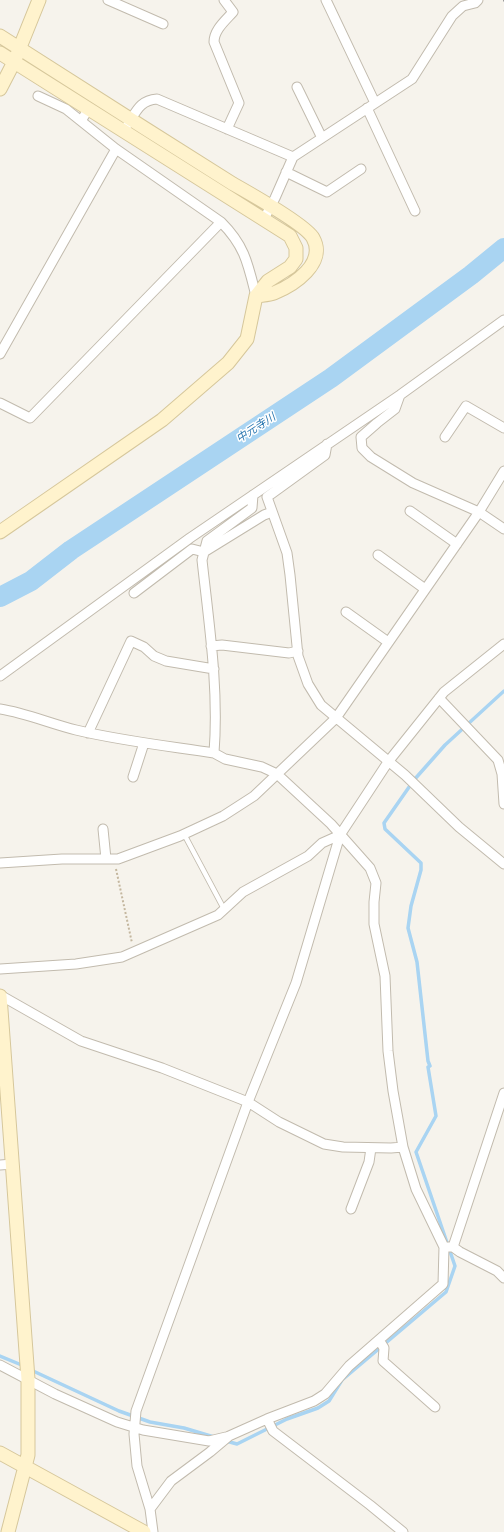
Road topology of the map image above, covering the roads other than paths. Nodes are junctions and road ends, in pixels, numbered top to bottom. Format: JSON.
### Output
{"nodes":[{"id":1,"x":39,"y":0,"type":"edge"},
{"id":2,"x":108,"y":0,"type":"edge"},
{"id":3,"x":224,"y":0,"type":"edge"},
{"id":4,"x":326,"y":0,"type":"edge"},
{"id":5,"x":478,"y":0,"type":"edge"},
{"id":6,"x":163,"y":24,"type":"dead end"},
{"id":7,"x":0,"y":36,"type":"edge"},
{"id":8,"x":20,"y":49,"type":"junction"},
{"id":9,"x":0,"y":53,"type":"edge"},
{"id":10,"x":14,"y":62,"type":"junction"},
{"id":11,"x":297,"y":87,"type":"dead end"},
{"id":12,"x":0,"y":90,"type":"edge"},
{"id":13,"x":38,"y":96,"type":"dead end"},
{"id":14,"x":371,"y":106,"type":"junction"},
{"id":15,"x":89,"y":108,"type":"junction"},
{"id":16,"x":82,"y":121,"type":"junction"},
{"id":17,"x":127,"y":125,"type":"junction"},
{"id":18,"x":227,"y":129,"type":"junction"},
{"id":19,"x":322,"y":138,"type":"junction"},
{"id":20,"x":116,"y":149,"type":"junction"},
{"id":21,"x":293,"y":157,"type":"junction"},
{"id":22,"x":361,"y":169,"type":"dead end"},
{"id":23,"x":286,"y":172,"type":"junction"},
{"id":24,"x":270,"y":206,"type":"junction"},
{"id":25,"x":415,"y":211,"type":"dead end"},
{"id":26,"x":264,"y":219,"type":"junction"},
{"id":27,"x":221,"y":222,"type":"junction"},
{"id":28,"x":256,"y":296,"type":"junction"},
{"id":29,"x":502,"y":324,"type":"edge"},
{"id":30,"x":0,"y":354,"type":"edge"},
{"id":31,"x":400,"y":395,"type":"junction"},
{"id":32,"x":0,"y":403,"type":"edge"},
{"id":33,"x":504,"y":428,"type":"edge"},
{"id":34,"x":445,"y":437,"type":"dead end"},
{"id":35,"x":327,"y":444,"type":"junction"},
{"id":36,"x":504,"y":471,"type":"edge"},
{"id":37,"x":502,"y":481,"type":"edge"},
{"id":38,"x":253,"y":495,"type":"junction"},
{"id":39,"x":410,"y":511,"type":"dead end"},
{"id":40,"x":272,"y":512,"type":"junction"},
{"id":41,"x":479,"y":512,"type":"junction"},
{"id":42,"x":504,"y":529,"type":"edge"},
{"id":43,"x":0,"y":532,"type":"edge"},
{"id":44,"x":457,"y":544,"type":"junction"},
{"id":45,"x":204,"y":552,"type":"junction"},
{"id":46,"x":378,"y":555,"type":"dead end"},
{"id":47,"x":426,"y":589,"type":"junction"},
{"id":48,"x":134,"y":593,"type":"dead end"},
{"id":49,"x":346,"y":612,"type":"dead end"},
{"id":50,"x":388,"y":642,"type":"junction"},
{"id":51,"x":504,"y":644,"type":"edge"},
{"id":52,"x":211,"y":646,"type":"junction"},
{"id":53,"x":298,"y":651,"type":"junction"},
{"id":54,"x":214,"y":669,"type":"junction"},
{"id":55,"x":0,"y":676,"type":"edge"},
{"id":56,"x":439,"y":698,"type":"junction"},
{"id":57,"x":0,"y":709,"type":"edge"},
{"id":58,"x":336,"y":718,"type":"junction"},
{"id":59,"x":88,"y":733,"type":"junction"},
{"id":60,"x":144,"y":743,"type":"junction"},
{"id":61,"x":214,"y":753,"type":"junction"},
{"id":62,"x":388,"y":762,"type":"junction"},
{"id":63,"x":277,"y":774,"type":"junction"},
{"id":64,"x":132,"y":776,"type":"dead end"},
{"id":65,"x":504,"y":804,"type":"edge"},
{"id":66,"x":103,"y":829,"type":"dead end"},
{"id":67,"x":184,"y":834,"type":"junction"},
{"id":68,"x":340,"y":835,"type":"junction"},
{"id":69,"x":110,"y":858,"type":"junction"},
{"id":70,"x":0,"y":863,"type":"edge"},
{"id":71,"x":504,"y":864,"type":"edge"},
{"id":72,"x":224,"y":909,"type":"junction"},
{"id":73,"x":0,"y":969,"type":"edge"},
{"id":74,"x":0,"y":995,"type":"edge"},
{"id":75,"x":504,"y":1093,"type":"edge"},
{"id":76,"x":248,"y":1102,"type":"junction"},
{"id":77,"x":403,"y":1147,"type":"junction"},
{"id":78,"x":371,"y":1148,"type":"junction"},
{"id":79,"x":6,"y":1164,"type":"edge"},
{"id":80,"x":351,"y":1209,"type":"dead end"},
{"id":81,"x":449,"y":1247,"type":"junction"},
{"id":82,"x":504,"y":1278,"type":"edge"},
{"id":83,"x":379,"y":1340,"type":"junction"},
{"id":84,"x":0,"y":1365,"type":"edge"},
{"id":85,"x":28,"y":1378,"type":"junction"},
{"id":86,"x":435,"y":1407,"type":"dead end"},
{"id":87,"x":267,"y":1419,"type":"junction"},
{"id":88,"x":134,"y":1427,"type":"junction"},
{"id":89,"x":229,"y":1436,"type":"junction"},
{"id":90,"x":0,"y":1453,"type":"edge"},
{"id":91,"x":24,"y":1466,"type":"junction"},
{"id":92,"x":150,"y":1509,"type":"junction"},
{"id":93,"x":8,"y":1532,"type":"edge"},
{"id":94,"x":144,"y":1532,"type":"edge"},
{"id":95,"x":153,"y":1532,"type":"edge"},
{"id":96,"x":403,"y":1532,"type":"edge"}],
"edges":[{"from":1,"to":8,"type":"street"},
{"from":2,"to":6,"type":"street"},
{"from":3,"to":18,"type":"street"},
{"from":4,"to":14,"type":"street"},
{"from":5,"to":14,"type":"street"},
{"from":7,"to":8,"type":"street"},
{"from":8,"to":10,"type":"street"},
{"from":8,"to":17,"type":"street"},
{"from":9,"to":10,"type":"street"},
{"from":10,"to":12,"type":"street"},
{"from":10,"to":15,"type":"street"},
{"from":11,"to":19,"type":"street"},
{"from":13,"to":16,"type":"street"},
{"from":14,"to":19,"type":"street"},
{"from":14,"to":25,"type":"street"},
{"from":15,"to":16,"type":"street"},
{"from":15,"to":17,"type":"street"},
{"from":16,"to":20,"type":"street"},
{"from":17,"to":18,"type":"street"},
{"from":17,"to":24,"type":"street"},
{"from":17,"to":26,"type":"street"},
{"from":18,"to":21,"type":"street"},
{"from":19,"to":21,"type":"street"},
{"from":20,"to":27,"type":"street"},
{"from":20,"to":30,"type":"street"},
{"from":21,"to":23,"type":"street"},
{"from":22,"to":23,"type":"street"},
{"from":23,"to":24,"type":"street"},
{"from":24,"to":26,"type":"street"},
{"from":24,"to":28,"type":"street"},
{"from":26,"to":28,"type":"street"},
{"from":27,"to":28,"type":"street"},
{"from":27,"to":32,"type":"street"},
{"from":28,"to":43,"type":"street"},
{"from":29,"to":31,"type":"street"},
{"from":31,"to":35,"type":"street"},
{"from":31,"to":41,"type":"street"},
{"from":33,"to":34,"type":"street"},
{"from":35,"to":38,"type":"street"},
{"from":35,"to":40,"type":"street"},
{"from":36,"to":37,"type":"street"},
{"from":37,"to":41,"type":"street"},
{"from":38,"to":45,"type":"street"},
{"from":38,"to":55,"type":"street"},
{"from":39,"to":44,"type":"street"},
{"from":40,"to":45,"type":"street"},
{"from":40,"to":53,"type":"street"},
{"from":41,"to":42,"type":"street"},
{"from":41,"to":44,"type":"street"},
{"from":44,"to":47,"type":"street"},
{"from":45,"to":48,"type":"street"},
{"from":45,"to":52,"type":"street"},
{"from":46,"to":47,"type":"street"},
{"from":47,"to":50,"type":"street"},
{"from":49,"to":50,"type":"street"},
{"from":50,"to":58,"type":"street"},
{"from":51,"to":56,"type":"street"},
{"from":52,"to":53,"type":"street"},
{"from":52,"to":54,"type":"street"},
{"from":53,"to":58,"type":"street"},
{"from":54,"to":59,"type":"street"},
{"from":54,"to":61,"type":"street"},
{"from":56,"to":62,"type":"street"},
{"from":56,"to":65,"type":"street"},
{"from":57,"to":59,"type":"street"},
{"from":58,"to":62,"type":"street"},
{"from":58,"to":63,"type":"street"},
{"from":59,"to":60,"type":"street"},
{"from":60,"to":61,"type":"street"},
{"from":60,"to":64,"type":"street"},
{"from":61,"to":63,"type":"street"},
{"from":62,"to":68,"type":"street"},
{"from":62,"to":71,"type":"street"},
{"from":63,"to":67,"type":"street"},
{"from":63,"to":68,"type":"street"},
{"from":66,"to":69,"type":"street"},
{"from":67,"to":69,"type":"street"},
{"from":67,"to":72,"type":"lane"},
{"from":68,"to":72,"type":"street"},
{"from":68,"to":76,"type":"street"},
{"from":68,"to":77,"type":"street"},
{"from":69,"to":70,"type":"street"},
{"from":72,"to":73,"type":"street"},
{"from":74,"to":76,"type":"street"},
{"from":74,"to":79,"type":"street"},
{"from":75,"to":81,"type":"street"},
{"from":76,"to":78,"type":"street"},
{"from":76,"to":88,"type":"street"},
{"from":77,"to":78,"type":"street"},
{"from":77,"to":81,"type":"street"},
{"from":78,"to":80,"type":"street"},
{"from":79,"to":85,"type":"street"},
{"from":81,"to":82,"type":"street"},
{"from":81,"to":83,"type":"street"},
{"from":83,"to":86,"type":"street"},
{"from":83,"to":87,"type":"street"},
{"from":84,"to":85,"type":"street"},
{"from":85,"to":88,"type":"street"},
{"from":85,"to":91,"type":"street"},
{"from":87,"to":89,"type":"street"},
{"from":87,"to":96,"type":"street"},
{"from":88,"to":89,"type":"street"},
{"from":88,"to":92,"type":"street"},
{"from":89,"to":92,"type":"street"},
{"from":90,"to":91,"type":"street"},
{"from":91,"to":93,"type":"street"},
{"from":91,"to":94,"type":"street"},
{"from":92,"to":95,"type":"street"}]}
